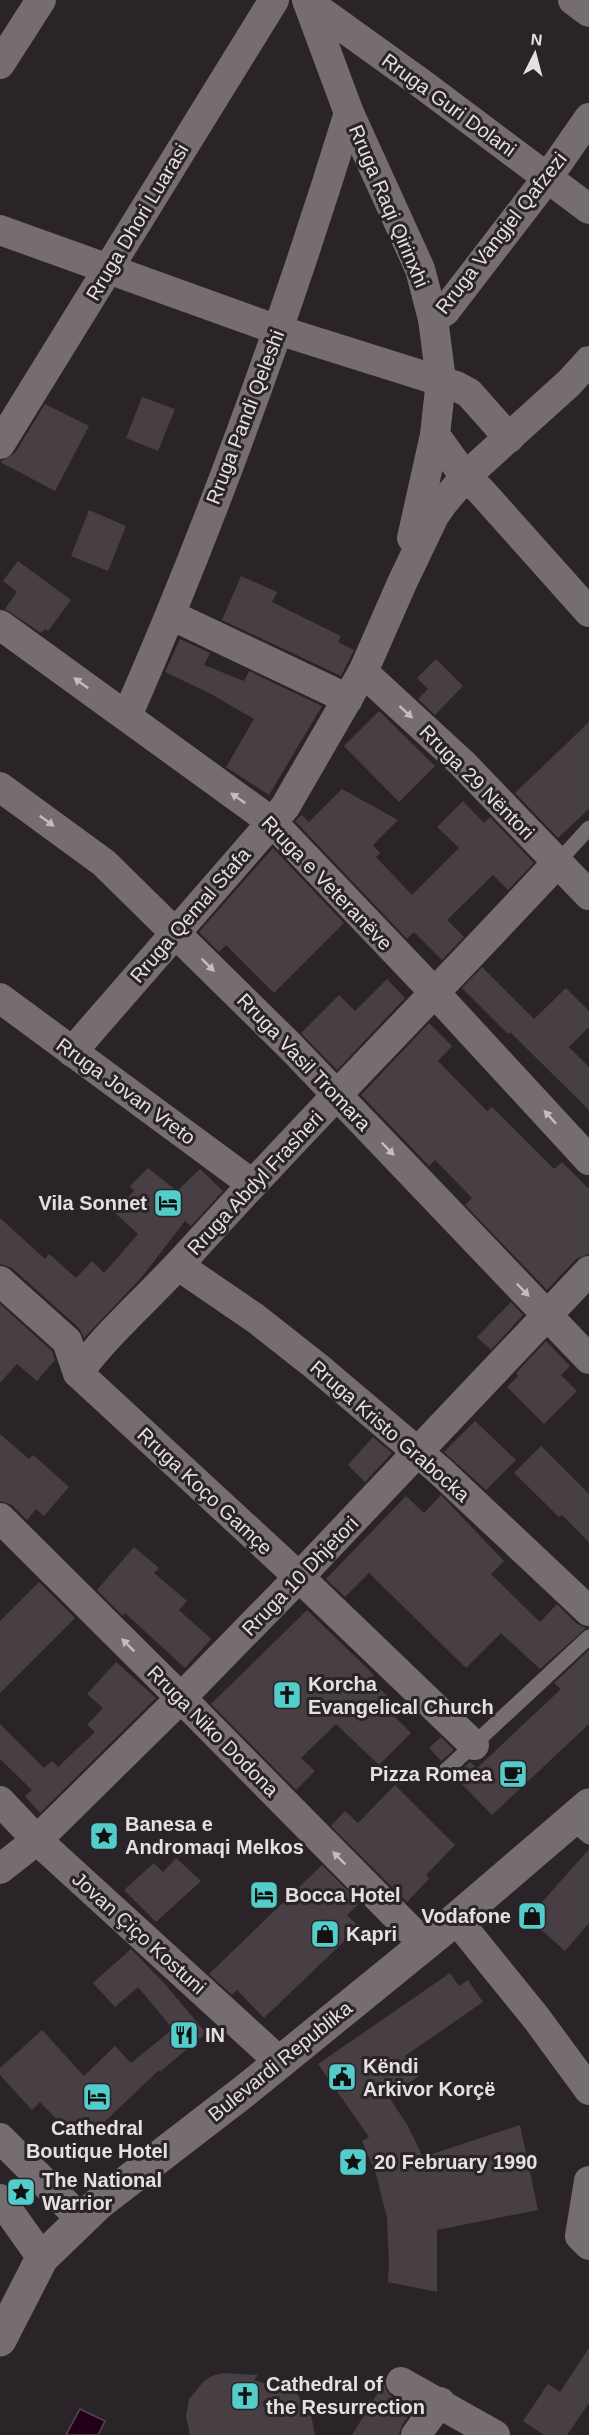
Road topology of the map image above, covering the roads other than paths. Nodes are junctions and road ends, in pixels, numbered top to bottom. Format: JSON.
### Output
{"nodes":[{"id":1,"x":40,"y":0,"type":"edge"},
{"id":2,"x":274,"y":0,"type":"edge"},
{"id":3,"x":573,"y":0,"type":"edge"},
{"id":4,"x":308,"y":1,"type":"edge"},
{"id":5,"x":589,"y":12,"type":"edge"},
{"id":6,"x":0,"y":64,"type":"edge"},
{"id":7,"x":349,"y":113,"type":"junction"},
{"id":8,"x":589,"y":118,"type":"edge"},
{"id":9,"x":548,"y":177,"type":"junction"},
{"id":10,"x":589,"y":210,"type":"edge"},
{"id":11,"x":0,"y":230,"type":"edge"},
{"id":12,"x":108,"y":269,"type":"junction"},
{"id":13,"x":433,"y":319,"type":"junction"},
{"id":14,"x":279,"y":330,"type":"junction"},
{"id":15,"x":589,"y":361,"type":"edge"},
{"id":16,"x":441,"y":380,"type":"junction"},
{"id":17,"x":579,"y":391,"type":"edge"},
{"id":18,"x":435,"y":435,"type":"junction"},
{"id":19,"x":509,"y":438,"type":"junction"},
{"id":20,"x":0,"y":444,"type":"edge"},
{"id":21,"x":465,"y":477,"type":"junction"},
{"id":22,"x":402,"y":583,"type":"junction"},
{"id":23,"x":589,"y":612,"type":"edge"},
{"id":24,"x":171,"y":615,"type":"junction"},
{"id":25,"x":0,"y":625,"type":"edge"},
{"id":26,"x":363,"y":672,"type":"junction"},
{"id":27,"x":348,"y":699,"type":"junction"},
{"id":28,"x":127,"y":716,"type":"junction"},
{"id":29,"x":0,"y":787,"type":"edge"},
{"id":30,"x":272,"y":822,"type":"junction"},
{"id":31,"x":589,"y":828,"type":"edge"},
{"id":32,"x":557,"y":863,"type":"junction"},
{"id":33,"x":589,"y":895,"type":"edge"},
{"id":34,"x":174,"y":932,"type":"junction"},
{"id":35,"x":435,"y":993,"type":"junction"},
{"id":36,"x":0,"y":998,"type":"edge"},
{"id":37,"x":72,"y":1052,"type":"junction"},
{"id":38,"x":336,"y":1095,"type":"junction"},
{"id":39,"x":589,"y":1160,"type":"edge"},
{"id":40,"x":252,"y":1184,"type":"junction"},
{"id":41,"x":179,"y":1266,"type":"junction"},
{"id":42,"x":589,"y":1272,"type":"edge"},
{"id":43,"x":0,"y":1281,"type":"edge"},
{"id":44,"x":548,"y":1316,"type":"junction"},
{"id":45,"x":589,"y":1359,"type":"edge"},
{"id":46,"x":78,"y":1373,"type":"junction"},
{"id":47,"x":418,"y":1453,"type":"junction"},
{"id":48,"x":0,"y":1518,"type":"edge"},
{"id":49,"x":299,"y":1577,"type":"junction"},
{"id":50,"x":589,"y":1611,"type":"edge"},
{"id":51,"x":589,"y":1637,"type":"edge"},
{"id":52,"x":181,"y":1698,"type":"junction"},
{"id":53,"x":474,"y":1744,"type":"junction"},
{"id":54,"x":443,"y":1773,"type":"dead end"},
{"id":55,"x":0,"y":1801,"type":"edge"},
{"id":56,"x":583,"y":1821,"type":"edge"},
{"id":57,"x":37,"y":1840,"type":"junction"},
{"id":58,"x":0,"y":1869,"type":"edge"},
{"id":59,"x":456,"y":1919,"type":"junction"},
{"id":60,"x":424,"y":1944,"type":"junction"},
{"id":61,"x":280,"y":2062,"type":"junction"},
{"id":62,"x":589,"y":2090,"type":"edge"},
{"id":63,"x":0,"y":2138,"type":"edge"},
{"id":64,"x":589,"y":2181,"type":"edge"},
{"id":65,"x":0,"y":2199,"type":"edge"},
{"id":66,"x":82,"y":2220,"type":"junction"},
{"id":67,"x":589,"y":2245,"type":"edge"},
{"id":68,"x":42,"y":2258,"type":"junction"},
{"id":69,"x":0,"y":2340,"type":"edge"},
{"id":70,"x":401,"y":2382,"type":"dead end"},
{"id":71,"x":440,"y":2402,"type":"junction"},
{"id":72,"x":416,"y":2435,"type":"edge"},
{"id":73,"x":495,"y":2435,"type":"edge"}],
"edges":[{"from":1,"to":6,"type":"street"},
{"from":2,"to":12,"type":"street","name":"Rruga Dhori Luarasi"},
{"from":3,"to":5,"type":"street"},
{"from":4,"to":7,"type":"street","name":"Rruga Raqi Qirinxhi"},
{"from":4,"to":9,"type":"street","name":"Rruga Guri Dolani"},
{"from":7,"to":13,"type":"street","name":"Rruga Raqi Qirinxhi"},
{"from":7,"to":14,"type":"street","name":"Rruga Pandi Qeleshi"},
{"from":8,"to":9,"type":"street","name":"Rruga Vangjel Qafzezi"},
{"from":9,"to":10,"type":"street","name":"Rruga Guri Dolani"},
{"from":9,"to":13,"type":"street","name":"Rruga Vangjel Qafzezi"},
{"from":11,"to":12,"type":"street"},
{"from":12,"to":14,"type":"street"},
{"from":12,"to":20,"type":"street","name":"Rruga Dhori Luarasi"},
{"from":13,"to":16,"type":"street","name":"Rruga Raqi Qirinxhi"},
{"from":14,"to":16,"type":"street"},
{"from":14,"to":24,"type":"street","name":"Rruga Pandi Qeleshi"},
{"from":15,"to":17,"type":"street","name":"Rruga Qemal Stafa"},
{"from":16,"to":18,"type":"street","name":"Rruga Raqi Qirinxhi"},
{"from":16,"to":19,"type":"street"},
{"from":17,"to":19,"type":"street","name":"Rruga Qemal Stafa"},
{"from":18,"to":21,"type":"street"},
{"from":18,"to":22,"type":"street","name":"Rruga Qemal Stafa"},
{"from":19,"to":21,"type":"street","name":"Rruga Qemal Stafa"},
{"from":21,"to":22,"type":"street","name":"Rruga Qemal Stafa"},
{"from":21,"to":23,"type":"street"},
{"from":22,"to":26,"type":"street","name":"Rruga Qemal Stafa"},
{"from":24,"to":27,"type":"street"},
{"from":24,"to":28,"type":"street","name":"Rruga Pandi Qeleshi"},
{"from":28,"to":25,"type":"street","name":"Rruga e Veteranëve","one_way":true},
{"from":26,"to":27,"type":"street","name":"Rruga Qemal Stafa"},
{"from":26,"to":32,"type":"street","name":"Rruga 29 Nëntori","one_way":true},
{"from":27,"to":30,"type":"street","name":"Rruga Qemal Stafa"},
{"from":30,"to":28,"type":"street","name":"Rruga e Veteranëve","one_way":true},
{"from":29,"to":34,"type":"street","name":"Rruga Vasil Tromara","one_way":true},
{"from":30,"to":34,"type":"street","name":"Rruga Qemal Stafa"},
{"from":30,"to":35,"type":"street","name":"Rruga e Veteranëve"},
{"from":31,"to":32,"type":"lane"},
{"from":32,"to":33,"type":"street","name":"Rruga 29 Nëntori"},
{"from":32,"to":35,"type":"street","name":"Rruga Abdyl Frasheri"},
{"from":34,"to":37,"type":"street","name":"Rruga Qemal Stafa"},
{"from":34,"to":38,"type":"street","name":"Rruga Vasil Tromara","one_way":true},
{"from":35,"to":38,"type":"street","name":"Rruga Abdyl Frasheri"},
{"from":39,"to":35,"type":"street","name":"Rruga e Veteranëve","one_way":true},
{"from":36,"to":37,"type":"street","name":"Rruga Jovan Vreto"},
{"from":37,"to":40,"type":"street","name":"Rruga Jovan Vreto"},
{"from":38,"to":40,"type":"street","name":"Rruga Abdyl Frasheri"},
{"from":38,"to":44,"type":"street","name":"Rruga Vasil Tromara","one_way":true},
{"from":40,"to":41,"type":"street","name":"Rruga Abdyl Frasheri"},
{"from":41,"to":46,"type":"street","name":"Rruga Abdyl Frasheri"},
{"from":41,"to":47,"type":"street","name":"Rruga Kristo Grabocka"},
{"from":42,"to":44,"type":"street","name":"Rruga 10 Dhjetori"},
{"from":43,"to":46,"type":"street","name":"Rruga Koço Gamçe"},
{"from":44,"to":45,"type":"street","name":"Rruga Vasil Tromara"},
{"from":44,"to":47,"type":"street","name":"Rruga 10 Dhjetori"},
{"from":46,"to":49,"type":"street","name":"Rruga Koço Gamçe"},
{"from":47,"to":49,"type":"street","name":"Rruga 10 Dhjetori"},
{"from":47,"to":50,"type":"street","name":"Rruga Kristo Grabocka"},
{"from":52,"to":48,"type":"street","name":"Rruga Niko Dodona","one_way":true},
{"from":49,"to":52,"type":"street","name":"Rruga 10 Dhjetori"},
{"from":49,"to":53,"type":"street","name":"Rruga Koço Gamçe"},
{"from":51,"to":53,"type":"lane"},
{"from":52,"to":57,"type":"street","name":"Rruga 10 Dhjetori"},
{"from":60,"to":52,"type":"street","name":"Rruga Niko Dodona","one_way":true},
{"from":53,"to":54,"type":"lane"},
{"from":55,"to":57,"type":"street","name":"Jovan Çiço Kostuni"},
{"from":56,"to":59,"type":"street","name":"Bulevardi Republika"},
{"from":57,"to":58,"type":"street","name":"Rruga 10 Dhjetori"},
{"from":57,"to":61,"type":"street","name":"Jovan Çiço Kostuni"},
{"from":59,"to":60,"type":"street","name":"Bulevardi Republika"},
{"from":59,"to":62,"type":"street"},
{"from":60,"to":61,"type":"street","name":"Bulevardi Republika"},
{"from":61,"to":66,"type":"street","name":"Bulevardi Republika"},
{"from":63,"to":66,"type":"street"},
{"from":64,"to":67,"type":"street"},
{"from":65,"to":68,"type":"street"},
{"from":66,"to":68,"type":"street","name":"Bulevardi Republika"},
{"from":68,"to":69,"type":"street","name":"Bulevardi Republika"},
{"from":70,"to":71,"type":"street"},
{"from":71,"to":72,"type":"street"},
{"from":71,"to":73,"type":"street"}]}
